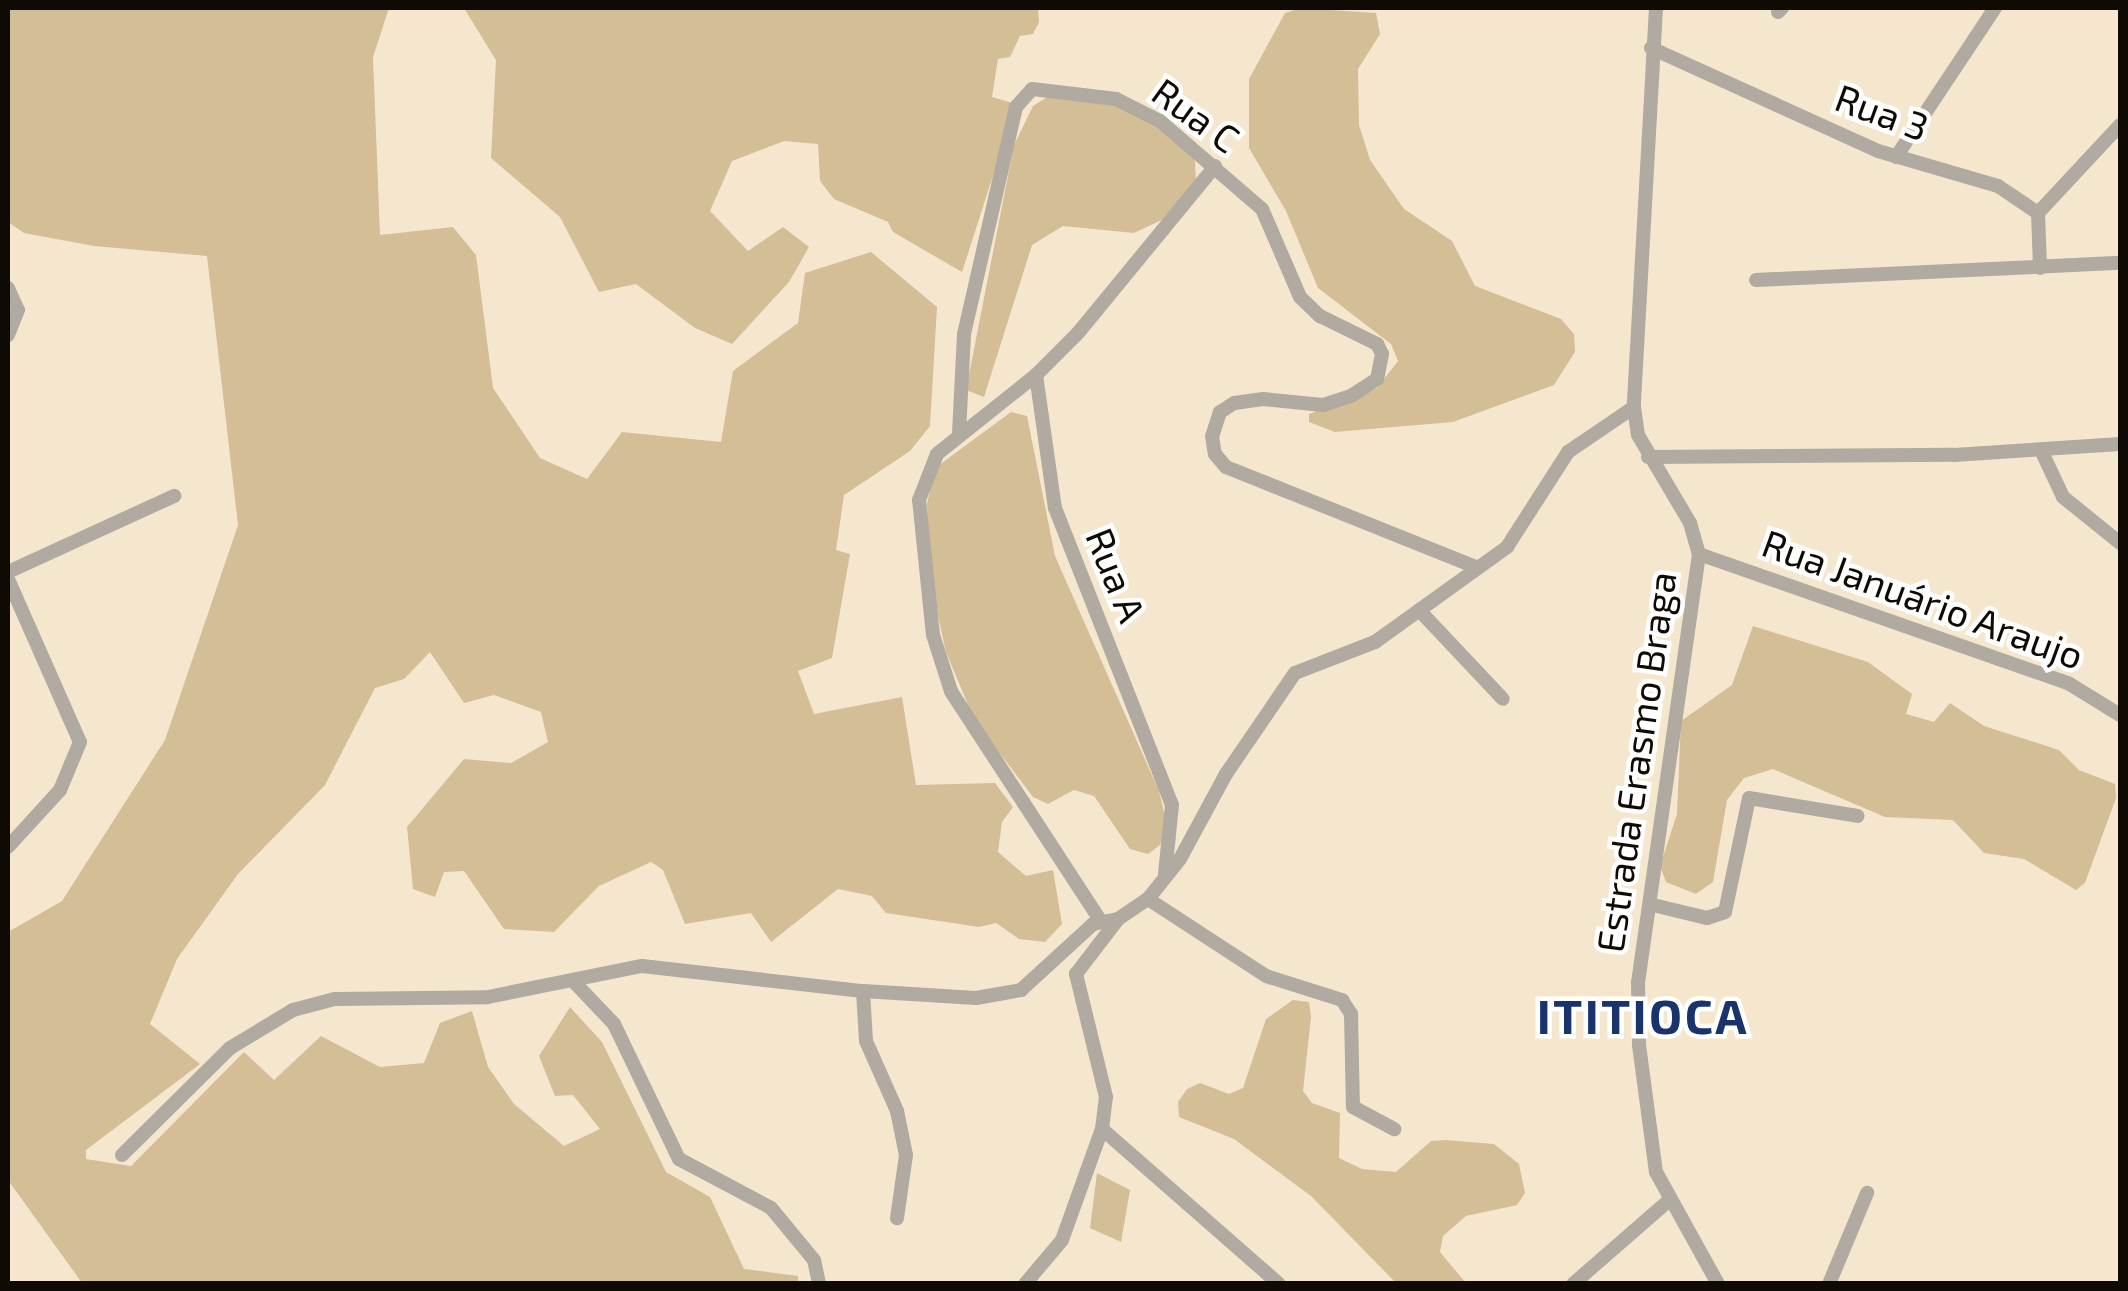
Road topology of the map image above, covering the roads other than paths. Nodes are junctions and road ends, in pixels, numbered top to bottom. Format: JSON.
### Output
{"nodes":[{"id":1,"x":1656,"y":8,"type":"edge"},
{"id":2,"x":1995,"y":8,"type":"edge"},
{"id":3,"x":1652,"y":48,"type":"junction"},
{"id":4,"x":2120,"y":125,"type":"edge"},
{"id":5,"x":1896,"y":157,"type":"junction"},
{"id":6,"x":1215,"y":166,"type":"junction"},
{"id":7,"x":2038,"y":213,"type":"junction"},
{"id":8,"x":2120,"y":263,"type":"edge"},
{"id":9,"x":2040,"y":268,"type":"junction"},
{"id":10,"x":1756,"y":280,"type":"dead end"},
{"id":11,"x":8,"y":288,"type":"edge"},
{"id":12,"x":8,"y":335,"type":"edge"},
{"id":13,"x":1036,"y":375,"type":"junction"},
{"id":14,"x":1634,"y":407,"type":"junction"},
{"id":15,"x":959,"y":433,"type":"junction"},
{"id":16,"x":2120,"y":444,"type":"edge"},
{"id":17,"x":2041,"y":450,"type":"junction"},
{"id":18,"x":1648,"y":457,"type":"junction"},
{"id":19,"x":174,"y":496,"type":"dead end"},
{"id":20,"x":2120,"y":543,"type":"edge"},
{"id":21,"x":1698,"y":554,"type":"junction"},
{"id":22,"x":1476,"y":567,"type":"junction"},
{"id":23,"x":8,"y":575,"type":"edge"},
{"id":24,"x":1419,"y":610,"type":"junction"},
{"id":25,"x":1503,"y":699,"type":"dead end"},
{"id":26,"x":2120,"y":716,"type":"edge"},
{"id":27,"x":1858,"y":816,"type":"dead end"},
{"id":28,"x":8,"y":846,"type":"edge"},
{"id":29,"x":1163,"y":880,"type":"junction"},
{"id":30,"x":1148,"y":899,"type":"junction"},
{"id":31,"x":1652,"y":904,"type":"junction"},
{"id":32,"x":1100,"y":920,"type":"junction"},
{"id":33,"x":1118,"y":920,"type":"junction"},
{"id":34,"x":575,"y":983,"type":"junction"},
{"id":35,"x":864,"y":991,"type":"junction"},
{"id":36,"x":1394,"y":1128,"type":"dead end"},
{"id":37,"x":1102,"y":1129,"type":"junction"},
{"id":38,"x":122,"y":1155,"type":"dead end"},
{"id":39,"x":1867,"y":1193,"type":"dead end"},
{"id":40,"x":1668,"y":1201,"type":"junction"},
{"id":41,"x":897,"y":1218,"type":"dead end"},
{"id":42,"x":819,"y":1284,"type":"edge"},
{"id":43,"x":1025,"y":1284,"type":"edge"},
{"id":44,"x":1279,"y":1284,"type":"edge"},
{"id":45,"x":1573,"y":1284,"type":"edge"},
{"id":46,"x":1718,"y":1284,"type":"edge"},
{"id":47,"x":1829,"y":1284,"type":"edge"}],
"edges":[{"from":1,"to":3,"type":"street","name":"Estrada Erasmo Braga"},
{"from":2,"to":5,"type":"street"},
{"from":3,"to":5,"type":"street","name":"Rua 3"},
{"from":3,"to":14,"type":"street","name":"Estrada Erasmo Braga"},
{"from":4,"to":7,"type":"street"},
{"from":5,"to":7,"type":"street","name":"Rua 3"},
{"from":6,"to":13,"type":"street"},
{"from":6,"to":15,"type":"street","name":"Rua C"},
{"from":6,"to":22,"type":"street","name":"Rua C"},
{"from":7,"to":9,"type":"street"},
{"from":8,"to":9,"type":"street"},
{"from":9,"to":10,"type":"street"},
{"from":11,"to":12,"type":"street"},
{"from":13,"to":15,"type":"street"},
{"from":13,"to":29,"type":"street","name":"Rua A"},
{"from":14,"to":18,"type":"street","name":"Estrada Erasmo Braga"},
{"from":14,"to":22,"type":"street"},
{"from":15,"to":32,"type":"street"},
{"from":16,"to":17,"type":"street"},
{"from":17,"to":18,"type":"street"},
{"from":17,"to":20,"type":"street"},
{"from":18,"to":21,"type":"street","name":"Estrada Erasmo Braga"},
{"from":19,"to":23,"type":"street"},
{"from":21,"to":26,"type":"street","name":"Rua Januário Araujo"},
{"from":21,"to":31,"type":"street","name":"Estrada Erasmo Braga"},
{"from":22,"to":24,"type":"street"},
{"from":23,"to":28,"type":"street"},
{"from":24,"to":25,"type":"street"},
{"from":24,"to":29,"type":"street"},
{"from":27,"to":31,"type":"street"},
{"from":29,"to":30,"type":"street"},
{"from":30,"to":33,"type":"street"},
{"from":30,"to":36,"type":"street"},
{"from":31,"to":40,"type":"street","name":"Estrada Erasmo Braga"},
{"from":32,"to":33,"type":"street"},
{"from":32,"to":35,"type":"street"},
{"from":33,"to":37,"type":"street"},
{"from":34,"to":35,"type":"street"},
{"from":34,"to":38,"type":"street"},
{"from":34,"to":42,"type":"street"},
{"from":35,"to":41,"type":"street"},
{"from":37,"to":43,"type":"street"},
{"from":37,"to":44,"type":"street"},
{"from":39,"to":47,"type":"street"},
{"from":40,"to":45,"type":"street"},
{"from":40,"to":46,"type":"street","name":"Estrada Erasmo Braga"}]}
